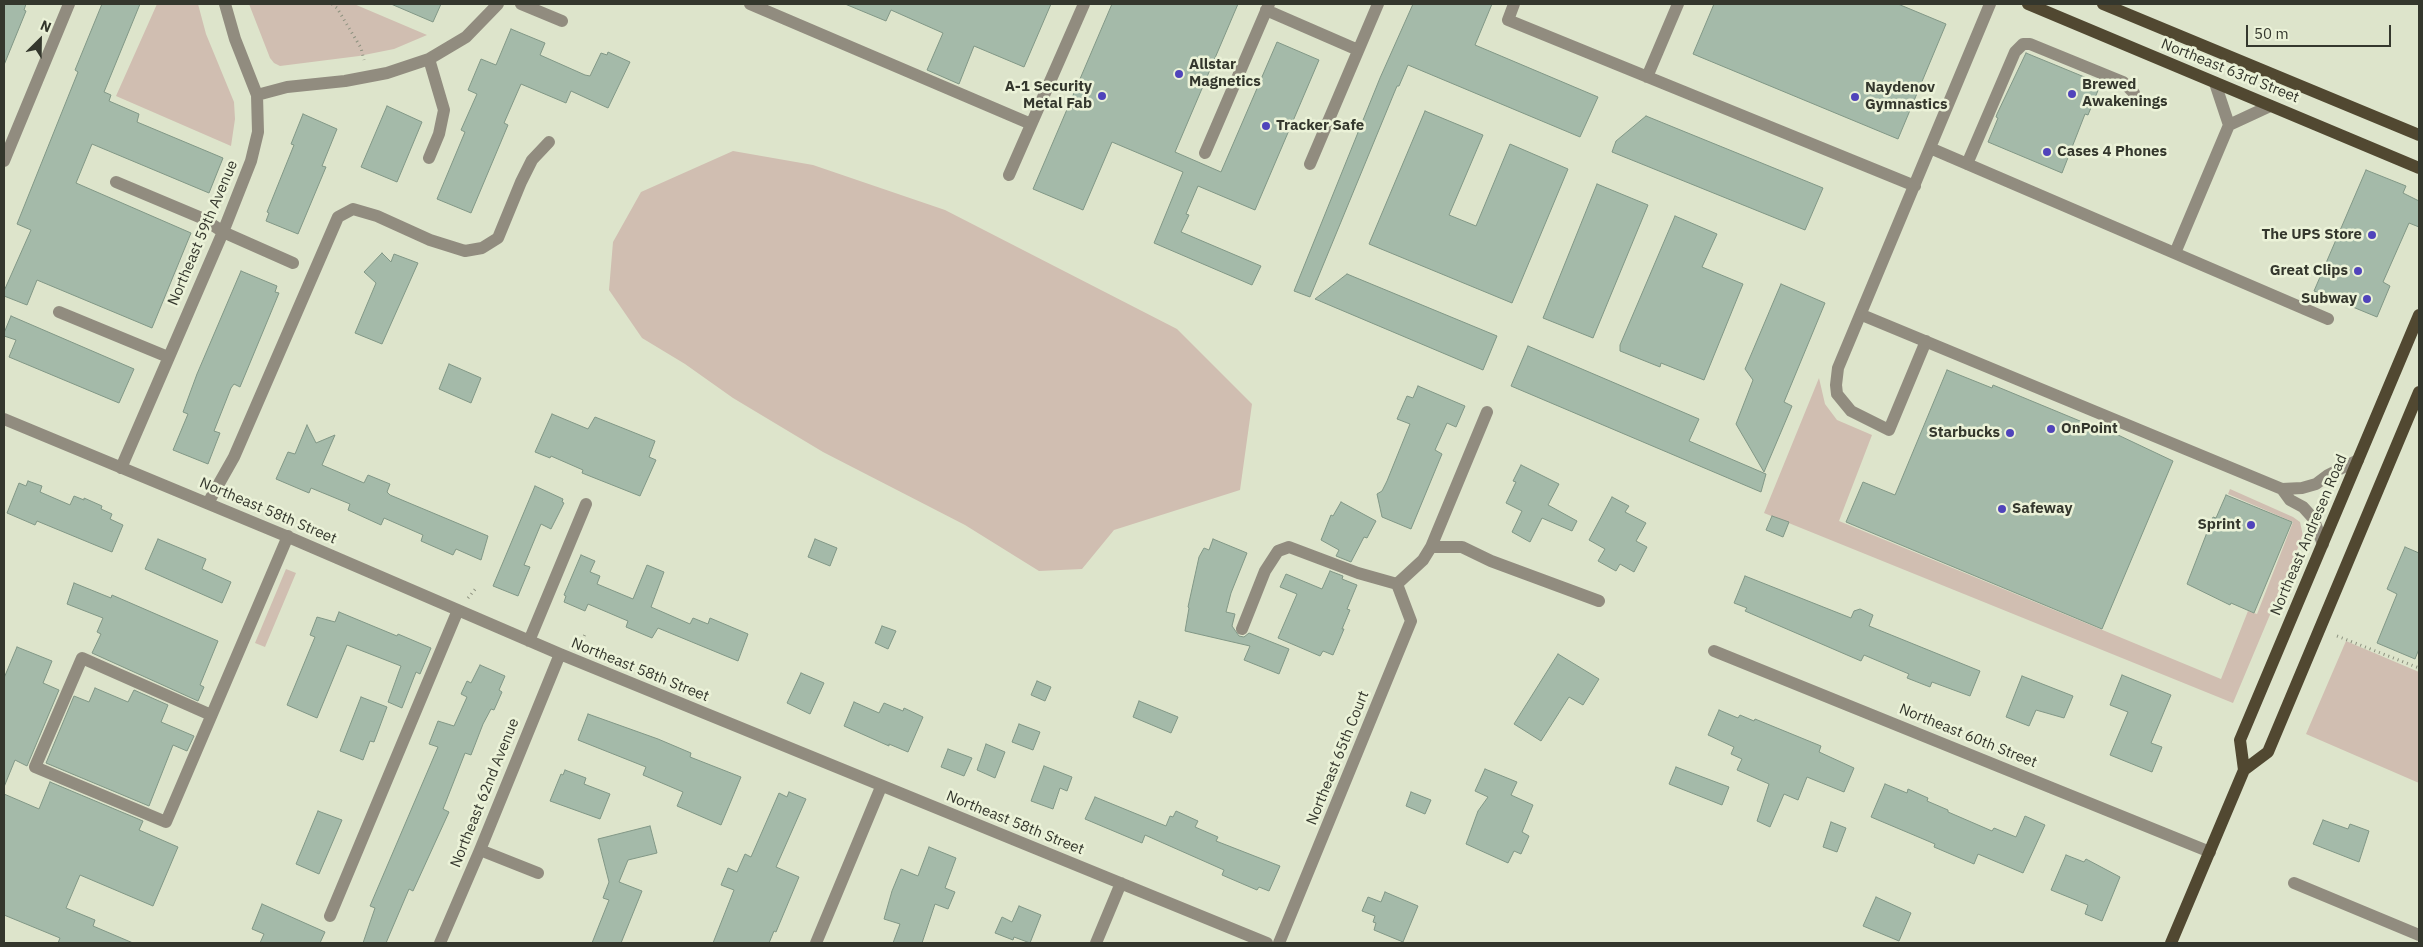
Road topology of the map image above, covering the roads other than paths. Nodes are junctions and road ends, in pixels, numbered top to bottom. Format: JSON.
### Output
{"nodes":[{"id":1,"x":69,"y":4,"type":"edge"},
{"id":2,"x":225,"y":4,"type":"edge"},
{"id":3,"x":498,"y":4,"type":"edge"},
{"id":4,"x":520,"y":4,"type":"edge"},
{"id":5,"x":750,"y":4,"type":"edge"},
{"id":6,"x":1084,"y":4,"type":"edge"},
{"id":7,"x":1378,"y":4,"type":"edge"},
{"id":8,"x":1514,"y":4,"type":"edge"},
{"id":9,"x":1678,"y":4,"type":"edge"},
{"id":10,"x":1990,"y":4,"type":"edge"},
{"id":11,"x":2028,"y":4,"type":"edge"},
{"id":12,"x":2103,"y":4,"type":"edge"},
{"id":13,"x":1268,"y":7,"type":"edge"},
{"id":14,"x":562,"y":21,"type":"dead end"},
{"id":15,"x":1358,"y":50,"type":"junction"},
{"id":16,"x":429,"y":59,"type":"junction"},
{"id":17,"x":1647,"y":77,"type":"junction"},
{"id":18,"x":2215,"y":82,"type":"junction"},
{"id":19,"x":2134,"y":93,"type":"dead end"},
{"id":20,"x":257,"y":95,"type":"junction"},
{"id":21,"x":2270,"y":106,"type":"junction"},
{"id":22,"x":1031,"y":124,"type":"junction"},
{"id":23,"x":2229,"y":124,"type":"junction"},
{"id":24,"x":2419,"y":135,"type":"edge"},
{"id":25,"x":549,"y":142,"type":"dead end"},
{"id":26,"x":1930,"y":148,"type":"junction"},
{"id":27,"x":1205,"y":153,"type":"dead end"},
{"id":28,"x":429,"y":158,"type":"dead end"},
{"id":29,"x":4,"y":161,"type":"edge"},
{"id":30,"x":1310,"y":164,"type":"dead end"},
{"id":31,"x":1967,"y":164,"type":"junction"},
{"id":32,"x":2419,"y":168,"type":"edge"},
{"id":33,"x":1009,"y":175,"type":"dead end"},
{"id":34,"x":116,"y":182,"type":"dead end"},
{"id":35,"x":1915,"y":186,"type":"junction"},
{"id":36,"x":223,"y":232,"type":"junction"},
{"id":37,"x":2175,"y":253,"type":"junction"},
{"id":38,"x":293,"y":263,"type":"dead end"},
{"id":39,"x":59,"y":312,"type":"dead end"},
{"id":40,"x":1862,"y":314,"type":"junction"},
{"id":41,"x":2419,"y":315,"type":"edge"},
{"id":42,"x":2328,"y":320,"type":"dead end"},
{"id":43,"x":1926,"y":341,"type":"junction"},
{"id":44,"x":168,"y":357,"type":"junction"},
{"id":45,"x":2419,"y":392,"type":"edge"},
{"id":46,"x":1486,"y":412,"type":"dead end"},
{"id":47,"x":4,"y":419,"type":"edge"},
{"id":48,"x":2358,"y":460,"type":"junction"},
{"id":49,"x":121,"y":468,"type":"junction"},
{"id":50,"x":2282,"y":489,"type":"junction"},
{"id":51,"x":208,"y":504,"type":"junction"},
{"id":52,"x":586,"y":504,"type":"dead end"},
{"id":53,"x":288,"y":536,"type":"junction"},
{"id":54,"x":2323,"y":544,"type":"junction"},
{"id":55,"x":1431,"y":547,"type":"junction"},
{"id":56,"x":1397,"y":584,"type":"junction"},
{"id":57,"x":1599,"y":601,"type":"dead end"},
{"id":58,"x":458,"y":610,"type":"junction"},
{"id":59,"x":1242,"y":629,"type":"dead end"},
{"id":60,"x":529,"y":641,"type":"junction"},
{"id":61,"x":1714,"y":651,"type":"dead end"},
{"id":62,"x":560,"y":654,"type":"junction"},
{"id":63,"x":211,"y":715,"type":"junction"},
{"id":64,"x":2244,"y":770,"type":"junction"},
{"id":65,"x":881,"y":786,"type":"junction"},
{"id":66,"x":480,"y":850,"type":"junction"},
{"id":67,"x":2210,"y":852,"type":"junction"},
{"id":68,"x":538,"y":873,"type":"dead end"},
{"id":69,"x":1121,"y":883,"type":"junction"},
{"id":70,"x":2294,"y":883,"type":"dead end"},
{"id":71,"x":330,"y":916,"type":"dead end"},
{"id":72,"x":2419,"y":935,"type":"edge"},
{"id":73,"x":440,"y":943,"type":"edge"},
{"id":74,"x":816,"y":943,"type":"edge"},
{"id":75,"x":1096,"y":943,"type":"edge"},
{"id":76,"x":1267,"y":943,"type":"edge"},
{"id":77,"x":1280,"y":943,"type":"edge"},
{"id":78,"x":2171,"y":943,"type":"edge"}],
"edges":[{"from":1,"to":29,"type":"street"},
{"from":2,"to":20,"type":"street","name":"Northeast 59th Avenue"},
{"from":3,"to":16,"type":"street"},
{"from":4,"to":14,"type":"street"},
{"from":5,"to":22,"type":"street"},
{"from":6,"to":22,"type":"street"},
{"from":7,"to":15,"type":"street"},
{"from":8,"to":17,"type":"street"},
{"from":9,"to":17,"type":"street"},
{"from":10,"to":26,"type":"street"},
{"from":11,"to":18,"type":"main road","name":"Northeast 63rd Street"},
{"from":12,"to":24,"type":"main road","name":"Northeast 63rd Street"},
{"from":13,"to":15,"type":"street"},
{"from":13,"to":27,"type":"street"},
{"from":15,"to":30,"type":"street"},
{"from":16,"to":20,"type":"street"},
{"from":16,"to":28,"type":"street"},
{"from":17,"to":35,"type":"street"},
{"from":18,"to":21,"type":"main road","name":"Northeast 63rd Street"},
{"from":18,"to":23,"type":"street"},
{"from":19,"to":31,"type":"street"},
{"from":20,"to":36,"type":"street","name":"Northeast 59th Avenue"},
{"from":21,"to":23,"type":"street"},
{"from":21,"to":32,"type":"main road","name":"Northeast 63rd Street"},
{"from":22,"to":33,"type":"street"},
{"from":23,"to":37,"type":"street"},
{"from":25,"to":51,"type":"street"},
{"from":26,"to":31,"type":"street"},
{"from":26,"to":35,"type":"street"},
{"from":31,"to":37,"type":"street"},
{"from":34,"to":36,"type":"street"},
{"from":35,"to":40,"type":"street"},
{"from":36,"to":38,"type":"street"},
{"from":36,"to":44,"type":"street","name":"Northeast 59th Avenue"},
{"from":37,"to":42,"type":"street"},
{"from":39,"to":44,"type":"street"},
{"from":40,"to":43,"type":"street"},
{"from":40,"to":43,"type":"street"},
{"from":41,"to":48,"type":"main road","name":"Northeast Andresen Road"},
{"from":43,"to":50,"type":"street"},
{"from":44,"to":49,"type":"street","name":"Northeast 59th Avenue"},
{"from":45,"to":64,"type":"main road"},
{"from":46,"to":55,"type":"street"},
{"from":47,"to":49,"type":"street","name":"Northeast 58th Street"},
{"from":48,"to":50,"type":"street"},
{"from":48,"to":54,"type":"main road","name":"Northeast Andresen Road"},
{"from":49,"to":51,"type":"street","name":"Northeast 58th Street"},
{"from":50,"to":54,"type":"street"},
{"from":51,"to":53,"type":"street","name":"Northeast 58th Street"},
{"from":52,"to":60,"type":"street"},
{"from":53,"to":58,"type":"street","name":"Northeast 58th Street"},
{"from":53,"to":63,"type":"street"},
{"from":54,"to":64,"type":"main road","name":"Northeast Andresen Road"},
{"from":55,"to":56,"type":"street"},
{"from":55,"to":57,"type":"street"},
{"from":56,"to":59,"type":"street"},
{"from":56,"to":77,"type":"street","name":"Northeast 65th Court"},
{"from":58,"to":60,"type":"street","name":"Northeast 58th Street"},
{"from":58,"to":71,"type":"street"},
{"from":60,"to":62,"type":"street","name":"Northeast 58th Street"},
{"from":61,"to":67,"type":"street","name":"Northeast 60th Street"},
{"from":62,"to":65,"type":"street","name":"Northeast 58th Street"},
{"from":62,"to":66,"type":"street","name":"Northeast 62nd Avenue"},
{"from":63,"to":63,"type":"street"},
{"from":64,"to":67,"type":"main road"},
{"from":65,"to":69,"type":"street","name":"Northeast 58th Street"},
{"from":65,"to":74,"type":"street"},
{"from":66,"to":68,"type":"street"},
{"from":66,"to":73,"type":"street","name":"Northeast 62nd Avenue"},
{"from":67,"to":78,"type":"main road"},
{"from":69,"to":75,"type":"street"},
{"from":69,"to":76,"type":"street","name":"Northeast 58th Street"},
{"from":70,"to":72,"type":"street"}]}
